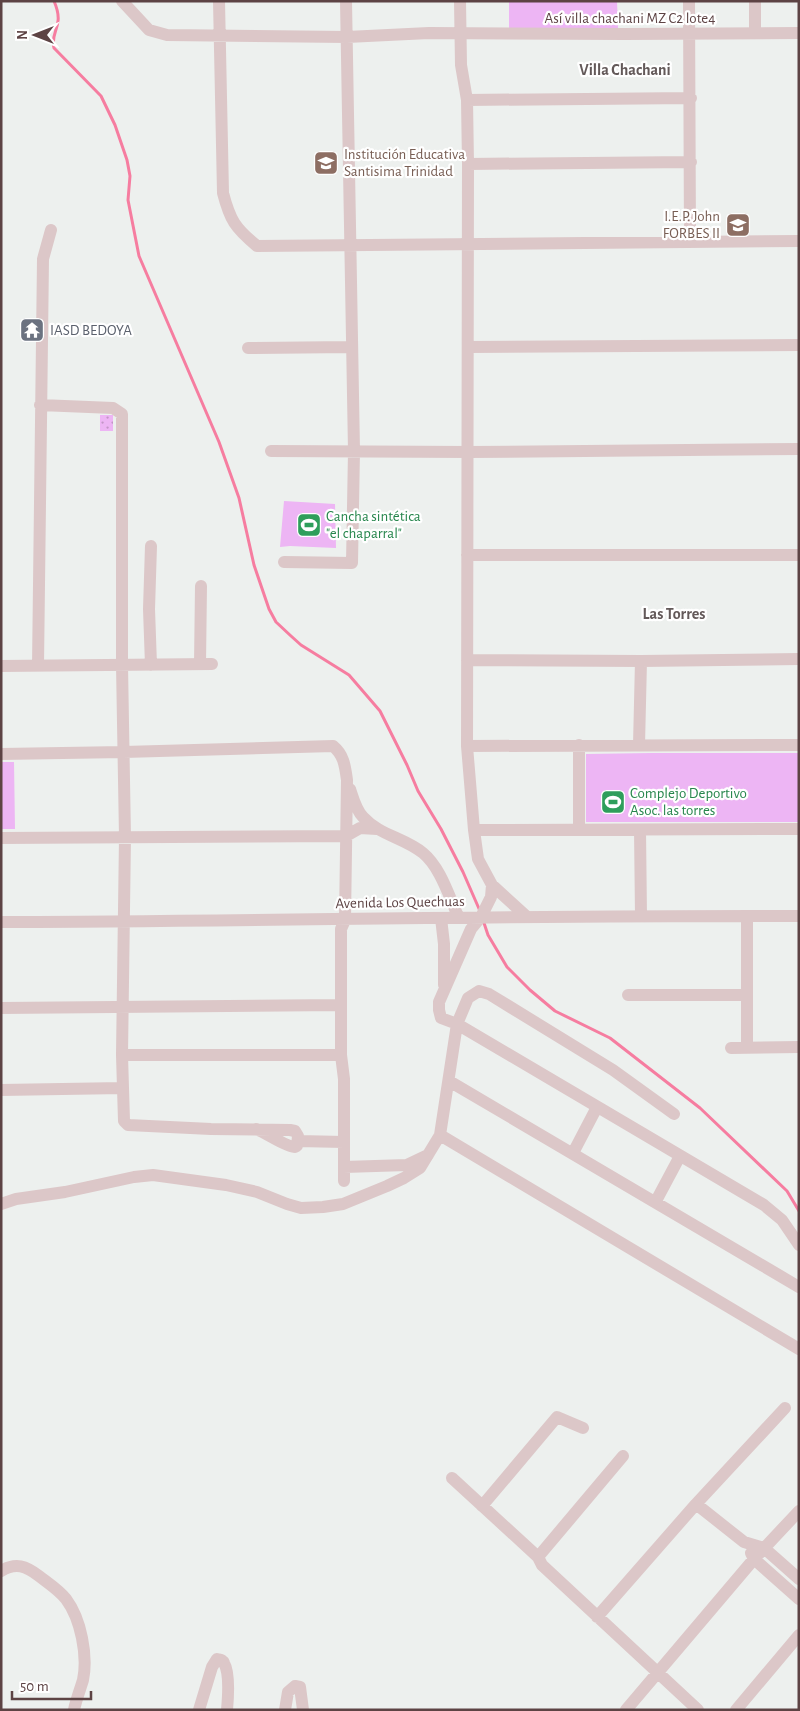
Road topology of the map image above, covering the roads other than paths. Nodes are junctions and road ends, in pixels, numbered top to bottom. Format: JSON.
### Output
{"nodes":[{"id":1,"x":122,"y":1,"type":"edge"},
{"id":2,"x":219,"y":1,"type":"edge"},
{"id":3,"x":346,"y":1,"type":"edge"},
{"id":4,"x":460,"y":1,"type":"edge"},
{"id":5,"x":690,"y":1,"type":"edge"},
{"id":6,"x":754,"y":1,"type":"edge"},
{"id":7,"x":799,"y":32,"type":"edge"},
{"id":8,"x":755,"y":33,"type":"junction"},
{"id":9,"x":461,"y":34,"type":"junction"},
{"id":10,"x":690,"y":34,"type":"junction"},
{"id":11,"x":219,"y":35,"type":"junction"},
{"id":12,"x":347,"y":37,"type":"junction"},
{"id":13,"x":691,"y":98,"type":"junction"},
{"id":14,"x":467,"y":100,"type":"junction"},
{"id":15,"x":691,"y":162,"type":"junction"},
{"id":16,"x":468,"y":164,"type":"junction"},
{"id":17,"x":50,"y":230,"type":"dead end"},
{"id":18,"x":799,"y":241,"type":"edge"},
{"id":19,"x":690,"y":242,"type":"junction"},
{"id":20,"x":468,"y":244,"type":"junction"},
{"id":21,"x":350,"y":245,"type":"junction"},
{"id":22,"x":799,"y":345,"type":"edge"},
{"id":23,"x":352,"y":347,"type":"junction"},
{"id":24,"x":469,"y":347,"type":"junction"},
{"id":25,"x":248,"y":348,"type":"dead end"},
{"id":26,"x":40,"y":405,"type":"junction"},
{"id":27,"x":799,"y":449,"type":"edge"},
{"id":28,"x":354,"y":450,"type":"junction"},
{"id":29,"x":272,"y":451,"type":"dead end"},
{"id":30,"x":469,"y":452,"type":"junction"},
{"id":31,"x":151,"y":546,"type":"dead end"},
{"id":32,"x":468,"y":555,"type":"junction"},
{"id":33,"x":799,"y":555,"type":"edge"},
{"id":34,"x":284,"y":562,"type":"dead end"},
{"id":35,"x":201,"y":586,"type":"dead end"},
{"id":36,"x":799,"y":659,"type":"edge"},
{"id":37,"x":467,"y":660,"type":"junction"},
{"id":38,"x":641,"y":661,"type":"junction"},
{"id":39,"x":151,"y":664,"type":"junction"},
{"id":40,"x":122,"y":665,"type":"junction"},
{"id":41,"x":1,"y":666,"type":"edge"},
{"id":42,"x":38,"y":666,"type":"junction"},
{"id":43,"x":579,"y":745,"type":"junction"},
{"id":44,"x":799,"y":745,"type":"edge"},
{"id":45,"x":468,"y":746,"type":"junction"},
{"id":46,"x":639,"y":746,"type":"junction"},
{"id":47,"x":124,"y":752,"type":"junction"},
{"id":48,"x":1,"y":754,"type":"edge"},
{"id":49,"x":347,"y":780,"type":"junction"},
{"id":50,"x":377,"y":829,"type":"junction"},
{"id":51,"x":799,"y":829,"type":"edge"},
{"id":52,"x":474,"y":830,"type":"junction"},
{"id":53,"x":579,"y":830,"type":"junction"},
{"id":54,"x":640,"y":830,"type":"junction"},
{"id":55,"x":346,"y":836,"type":"junction"},
{"id":56,"x":125,"y":837,"type":"junction"},
{"id":57,"x":1,"y":838,"type":"edge"},
{"id":58,"x":492,"y":885,"type":"junction"},
{"id":59,"x":526,"y":916,"type":"junction"},
{"id":60,"x":641,"y":916,"type":"junction"},
{"id":61,"x":746,"y":916,"type":"junction"},
{"id":62,"x":799,"y":916,"type":"edge"},
{"id":63,"x":482,"y":917,"type":"junction"},
{"id":64,"x":440,"y":918,"type":"junction"},
{"id":65,"x":459,"y":918,"type":"junction"},
{"id":66,"x":346,"y":920,"type":"junction"},
{"id":67,"x":1,"y":922,"type":"edge"},
{"id":68,"x":124,"y":922,"type":"junction"},
{"id":69,"x":444,"y":991,"type":"junction"},
{"id":70,"x":628,"y":995,"type":"dead end"},
{"id":71,"x":746,"y":995,"type":"junction"},
{"id":72,"x":341,"y":1005,"type":"junction"},
{"id":73,"x":122,"y":1007,"type":"junction"},
{"id":74,"x":1,"y":1008,"type":"edge"},
{"id":75,"x":457,"y":1024,"type":"junction"},
{"id":76,"x":747,"y":1047,"type":"junction"},
{"id":77,"x":799,"y":1047,"type":"edge"},
{"id":78,"x":731,"y":1048,"type":"dead end"},
{"id":79,"x":122,"y":1056,"type":"junction"},
{"id":80,"x":341,"y":1056,"type":"junction"},
{"id":81,"x":449,"y":1081,"type":"junction"},
{"id":82,"x":123,"y":1088,"type":"junction"},
{"id":83,"x":1,"y":1090,"type":"edge"},
{"id":84,"x":597,"y":1107,"type":"junction"},
{"id":85,"x":674,"y":1114,"type":"dead end"},
{"id":86,"x":440,"y":1135,"type":"junction"},
{"id":87,"x":344,"y":1142,"type":"junction"},
{"id":88,"x":573,"y":1153,"type":"junction"},
{"id":89,"x":428,"y":1155,"type":"junction"},
{"id":90,"x":680,"y":1156,"type":"junction"},
{"id":91,"x":344,"y":1167,"type":"junction"},
{"id":92,"x":344,"y":1181,"type":"dead end"},
{"id":93,"x":656,"y":1201,"type":"junction"},
{"id":94,"x":1,"y":1204,"type":"edge"},
{"id":95,"x":799,"y":1245,"type":"edge"},
{"id":96,"x":799,"y":1287,"type":"edge"},
{"id":97,"x":799,"y":1348,"type":"edge"},
{"id":98,"x":785,"y":1408,"type":"dead end"},
{"id":99,"x":583,"y":1428,"type":"dead end"},
{"id":100,"x":623,"y":1456,"type":"dead end"},
{"id":101,"x":452,"y":1478,"type":"dead end"},
{"id":102,"x":696,"y":1504,"type":"junction"},
{"id":103,"x":482,"y":1506,"type":"junction"},
{"id":104,"x":799,"y":1511,"type":"edge"},
{"id":105,"x":744,"y":1542,"type":"junction"},
{"id":106,"x":764,"y":1548,"type":"junction"},
{"id":107,"x":538,"y":1558,"type":"junction"},
{"id":108,"x":754,"y":1559,"type":"junction"},
{"id":109,"x":1,"y":1571,"type":"edge"},
{"id":110,"x":799,"y":1579,"type":"edge"},
{"id":111,"x":799,"y":1599,"type":"edge"},
{"id":112,"x":597,"y":1617,"type":"junction"},
{"id":113,"x":799,"y":1635,"type":"edge"},
{"id":114,"x":658,"y":1674,"type":"junction"},
{"id":115,"x":74,"y":1710,"type":"edge"},
{"id":116,"x":199,"y":1710,"type":"edge"},
{"id":117,"x":227,"y":1710,"type":"edge"},
{"id":118,"x":284,"y":1710,"type":"edge"},
{"id":119,"x":303,"y":1710,"type":"edge"},
{"id":120,"x":626,"y":1710,"type":"edge"},
{"id":121,"x":698,"y":1710,"type":"edge"},
{"id":122,"x":736,"y":1710,"type":"edge"}],
"edges":[{"from":1,"to":11,"type":"street","name":"Así villa chachani MZ C2 lote4"},
{"from":2,"to":11,"type":"street"},
{"from":3,"to":12,"type":"street"},
{"from":4,"to":9,"type":"street"},
{"from":5,"to":10,"type":"street"},
{"from":6,"to":8,"type":"street"},
{"from":7,"to":8,"type":"street","name":"Así villa chachani MZ C2 lote4"},
{"from":8,"to":10,"type":"street","name":"Así villa chachani MZ C2 lote4"},
{"from":9,"to":10,"type":"street","name":"Así villa chachani MZ C2 lote4"},
{"from":9,"to":12,"type":"street","name":"Así villa chachani MZ C2 lote4"},
{"from":9,"to":14,"type":"street"},
{"from":10,"to":13,"type":"street"},
{"from":11,"to":12,"type":"street","name":"Así villa chachani MZ C2 lote4"},
{"from":11,"to":21,"type":"street"},
{"from":12,"to":21,"type":"street"},
{"from":13,"to":14,"type":"street"},
{"from":13,"to":15,"type":"street"},
{"from":14,"to":16,"type":"street"},
{"from":15,"to":16,"type":"street"},
{"from":15,"to":19,"type":"street"},
{"from":16,"to":20,"type":"street"},
{"from":17,"to":26,"type":"street"},
{"from":18,"to":19,"type":"street"},
{"from":19,"to":20,"type":"street"},
{"from":20,"to":21,"type":"street"},
{"from":20,"to":24,"type":"street"},
{"from":21,"to":23,"type":"street"},
{"from":22,"to":24,"type":"street"},
{"from":23,"to":25,"type":"street"},
{"from":23,"to":28,"type":"street"},
{"from":24,"to":30,"type":"street"},
{"from":26,"to":40,"type":"street"},
{"from":26,"to":42,"type":"street"},
{"from":27,"to":30,"type":"street"},
{"from":28,"to":29,"type":"street"},
{"from":28,"to":30,"type":"street"},
{"from":28,"to":34,"type":"street"},
{"from":30,"to":32,"type":"street"},
{"from":31,"to":39,"type":"street"},
{"from":32,"to":33,"type":"street"},
{"from":32,"to":37,"type":"street"},
{"from":35,"to":39,"type":"street"},
{"from":36,"to":38,"type":"street"},
{"from":37,"to":38,"type":"street"},
{"from":37,"to":45,"type":"street"},
{"from":38,"to":46,"type":"street"},
{"from":39,"to":40,"type":"street"},
{"from":40,"to":42,"type":"street"},
{"from":40,"to":47,"type":"street"},
{"from":41,"to":42,"type":"street"},
{"from":43,"to":45,"type":"street"},
{"from":43,"to":46,"type":"street"},
{"from":43,"to":53,"type":"street"},
{"from":44,"to":46,"type":"street"},
{"from":45,"to":52,"type":"street"},
{"from":47,"to":48,"type":"street"},
{"from":47,"to":49,"type":"street"},
{"from":47,"to":56,"type":"street"},
{"from":49,"to":50,"type":"street"},
{"from":49,"to":55,"type":"street"},
{"from":50,"to":55,"type":"street"},
{"from":50,"to":65,"type":"street"},
{"from":51,"to":54,"type":"street"},
{"from":52,"to":53,"type":"street"},
{"from":52,"to":58,"type":"street"},
{"from":53,"to":54,"type":"street"},
{"from":54,"to":60,"type":"street"},
{"from":55,"to":56,"type":"street"},
{"from":55,"to":66,"type":"street"},
{"from":56,"to":57,"type":"street"},
{"from":56,"to":68,"type":"street"},
{"from":58,"to":59,"type":"street"},
{"from":58,"to":63,"type":"street"},
{"from":59,"to":60,"type":"street","name":"Avenida Los Quechuas"},
{"from":59,"to":63,"type":"street","name":"Avenida Los Quechuas"},
{"from":60,"to":61,"type":"street","name":"Avenida Los Quechuas"},
{"from":61,"to":62,"type":"street","name":"Avenida Los Quechuas"},
{"from":61,"to":71,"type":"street"},
{"from":63,"to":65,"type":"street","name":"Avenida Los Quechuas"},
{"from":63,"to":69,"type":"street"},
{"from":64,"to":65,"type":"street","name":"Avenida Los Quechuas"},
{"from":64,"to":66,"type":"street","name":"Avenida Los Quechuas"},
{"from":64,"to":69,"type":"street"},
{"from":66,"to":68,"type":"street","name":"Avenida Los Quechuas"},
{"from":66,"to":72,"type":"street"},
{"from":67,"to":68,"type":"street","name":"Avenida Los Quechuas"},
{"from":68,"to":73,"type":"street"},
{"from":69,"to":75,"type":"street"},
{"from":70,"to":71,"type":"street"},
{"from":71,"to":76,"type":"street"},
{"from":72,"to":73,"type":"street"},
{"from":72,"to":80,"type":"street"},
{"from":73,"to":74,"type":"street"},
{"from":73,"to":79,"type":"street"},
{"from":75,"to":81,"type":"street"},
{"from":75,"to":84,"type":"street"},
{"from":75,"to":85,"type":"street"},
{"from":76,"to":77,"type":"street"},
{"from":76,"to":78,"type":"street"},
{"from":79,"to":80,"type":"street"},
{"from":79,"to":82,"type":"street"},
{"from":80,"to":87,"type":"street"},
{"from":81,"to":86,"type":"street"},
{"from":81,"to":88,"type":"street"},
{"from":82,"to":83,"type":"street"},
{"from":82,"to":87,"type":"street"},
{"from":84,"to":88,"type":"street"},
{"from":84,"to":90,"type":"street"},
{"from":86,"to":89,"type":"street"},
{"from":86,"to":97,"type":"street"},
{"from":87,"to":91,"type":"street"},
{"from":88,"to":93,"type":"street"},
{"from":89,"to":91,"type":"street"},
{"from":89,"to":94,"type":"street"},
{"from":90,"to":93,"type":"street"},
{"from":90,"to":95,"type":"street"},
{"from":91,"to":92,"type":"street"},
{"from":93,"to":96,"type":"street"},
{"from":98,"to":102,"type":"street"},
{"from":99,"to":103,"type":"street"},
{"from":100,"to":107,"type":"street"},
{"from":101,"to":103,"type":"street"},
{"from":102,"to":105,"type":"street"},
{"from":102,"to":112,"type":"street"},
{"from":103,"to":107,"type":"street"},
{"from":104,"to":106,"type":"street"},
{"from":105,"to":106,"type":"street"},
{"from":105,"to":108,"type":"street"},
{"from":106,"to":108,"type":"street"},
{"from":106,"to":110,"type":"street"},
{"from":107,"to":112,"type":"street"},
{"from":108,"to":111,"type":"street"},
{"from":108,"to":114,"type":"street"},
{"from":109,"to":115,"type":"street"},
{"from":112,"to":114,"type":"street"},
{"from":113,"to":122,"type":"street"},
{"from":114,"to":120,"type":"street"},
{"from":114,"to":121,"type":"street"},
{"from":116,"to":117,"type":"street"},
{"from":118,"to":119,"type":"street"}]}
